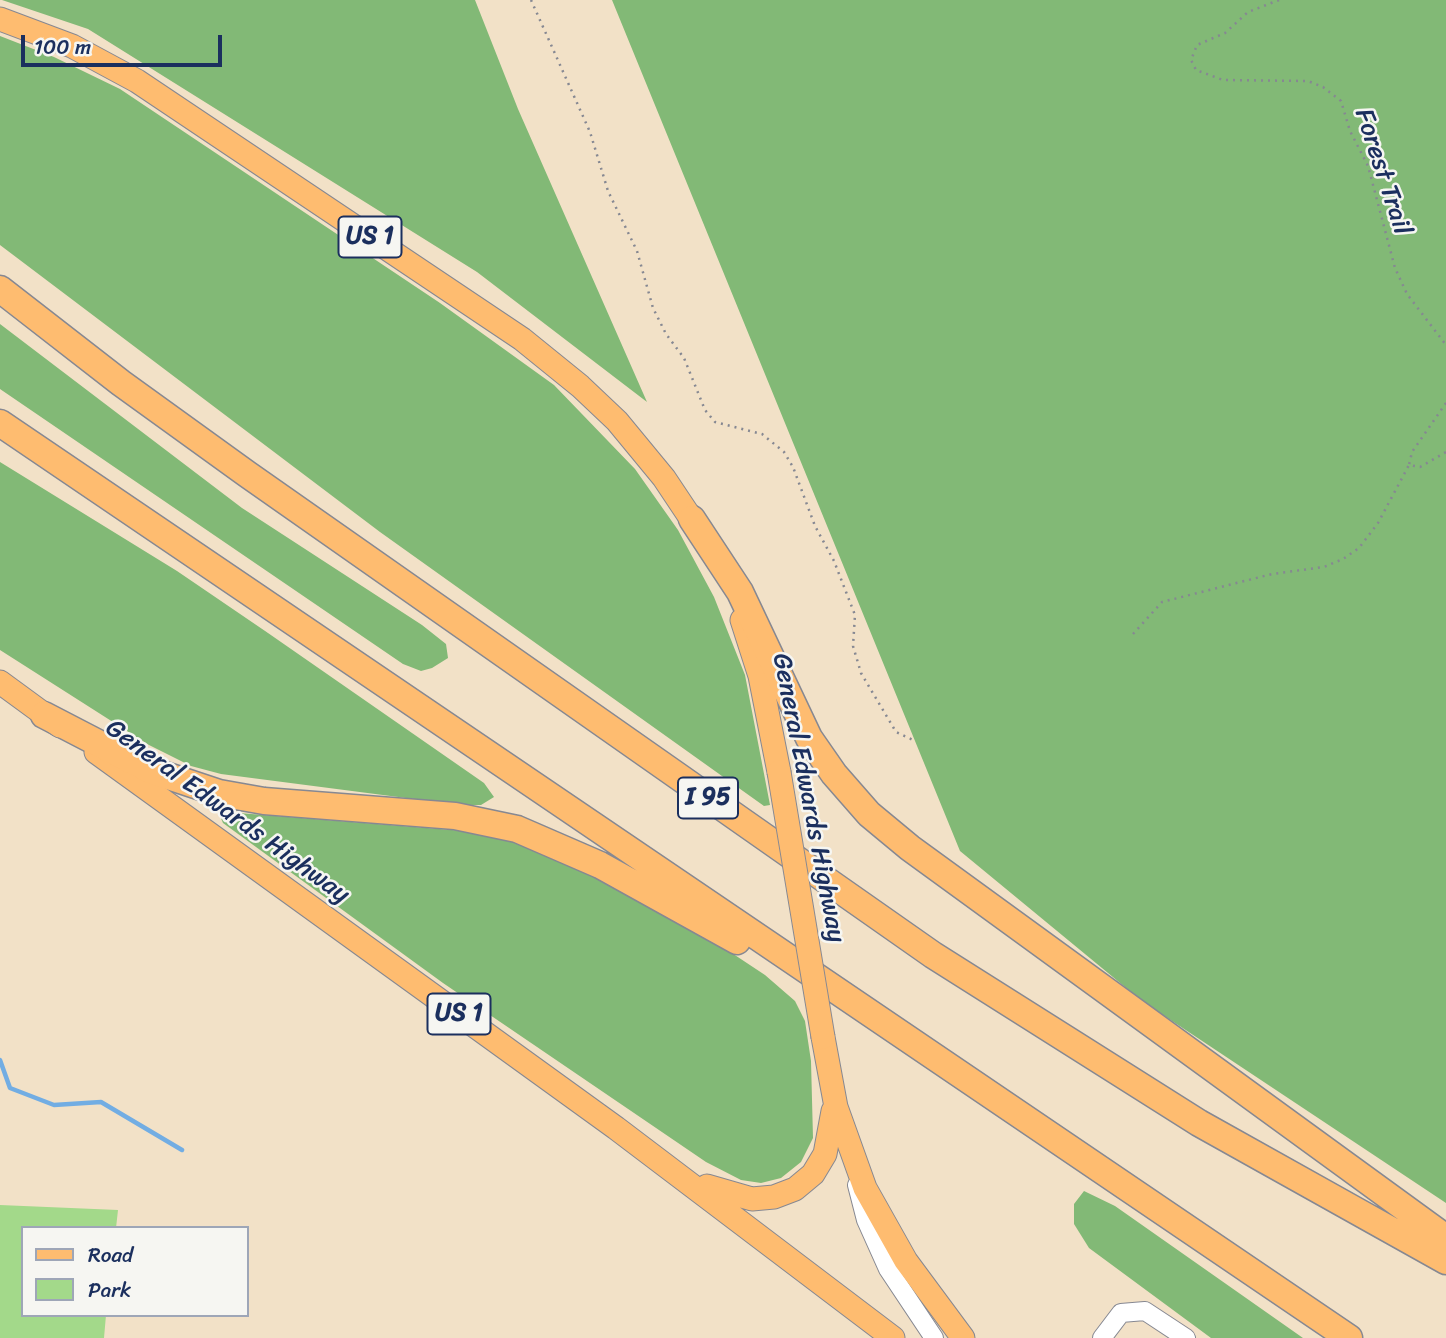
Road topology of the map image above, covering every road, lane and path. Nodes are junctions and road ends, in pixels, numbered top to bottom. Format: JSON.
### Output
{"nodes":[{"id":1,"x":531,"y":0,"type":"edge"},
{"id":2,"x":1279,"y":0,"type":"edge"},
{"id":3,"x":0,"y":19,"type":"edge"},
{"id":4,"x":0,"y":289,"type":"edge"},
{"id":5,"x":1446,"y":345,"type":"edge"},
{"id":6,"x":1446,"y":403,"type":"edge"},
{"id":7,"x":0,"y":423,"type":"edge"},
{"id":8,"x":1446,"y":452,"type":"edge"},
{"id":9,"x":1409,"y":465,"type":"junction"},
{"id":10,"x":692,"y":519,"type":"junction"},
{"id":11,"x":1133,"y":634,"type":"dead end"},
{"id":12,"x":0,"y":682,"type":"edge"},
{"id":13,"x":44,"y":715,"type":"junction"},
{"id":14,"x":913,"y":740,"type":"dead end"},
{"id":15,"x":832,"y":987,"type":"junction"},
{"id":16,"x":833,"y":1094,"type":"junction"},
{"id":17,"x":616,"y":1128,"type":"junction"},
{"id":18,"x":851,"y":1154,"type":"junction"},
{"id":19,"x":1446,"y":1238,"type":"edge"},
{"id":20,"x":1446,"y":1261,"type":"edge"},
{"id":21,"x":892,"y":1338,"type":"edge"},
{"id":22,"x":934,"y":1338,"type":"edge"},
{"id":23,"x":963,"y":1338,"type":"edge"},
{"id":24,"x":1102,"y":1338,"type":"edge"},
{"id":25,"x":1185,"y":1338,"type":"edge"},
{"id":26,"x":1349,"y":1338,"type":"edge"}],
"edges":[{"from":1,"to":14,"type":"path"},
{"from":2,"to":5,"type":"path","name":"Forest Trail"},
{"from":3,"to":10,"type":"main road","name":"General Edwards Highway","number":"US 1"},
{"from":4,"to":20,"type":"highway","number":"I 95"},
{"from":6,"to":9,"type":"path"},
{"from":7,"to":15,"type":"highway"},
{"from":8,"to":9,"type":"path"},
{"from":9,"to":11,"type":"path"},
{"from":10,"to":16,"type":"main road","name":"General Edwards Highway","number":"US 1","bridge":true},
{"from":10,"to":19,"type":"highway"},
{"from":12,"to":13,"type":"main road","name":"General Edwards Highway","number":"US 1"},
{"from":13,"to":15,"type":"highway"},
{"from":13,"to":17,"type":"main road","name":"General Edwards Highway","number":"US 1"},
{"from":15,"to":26,"type":"highway"},
{"from":16,"to":17,"type":"main road"},
{"from":16,"to":18,"type":"main road","name":"General Edwards Highway","number":"US 1"},
{"from":17,"to":21,"type":"main road","name":"General Edwards Highway","number":"US 1"},
{"from":18,"to":22,"type":"lane"},
{"from":18,"to":23,"type":"main road","name":"General Edwards Highway","number":"US 1"},
{"from":24,"to":25,"type":"lane"}]}
